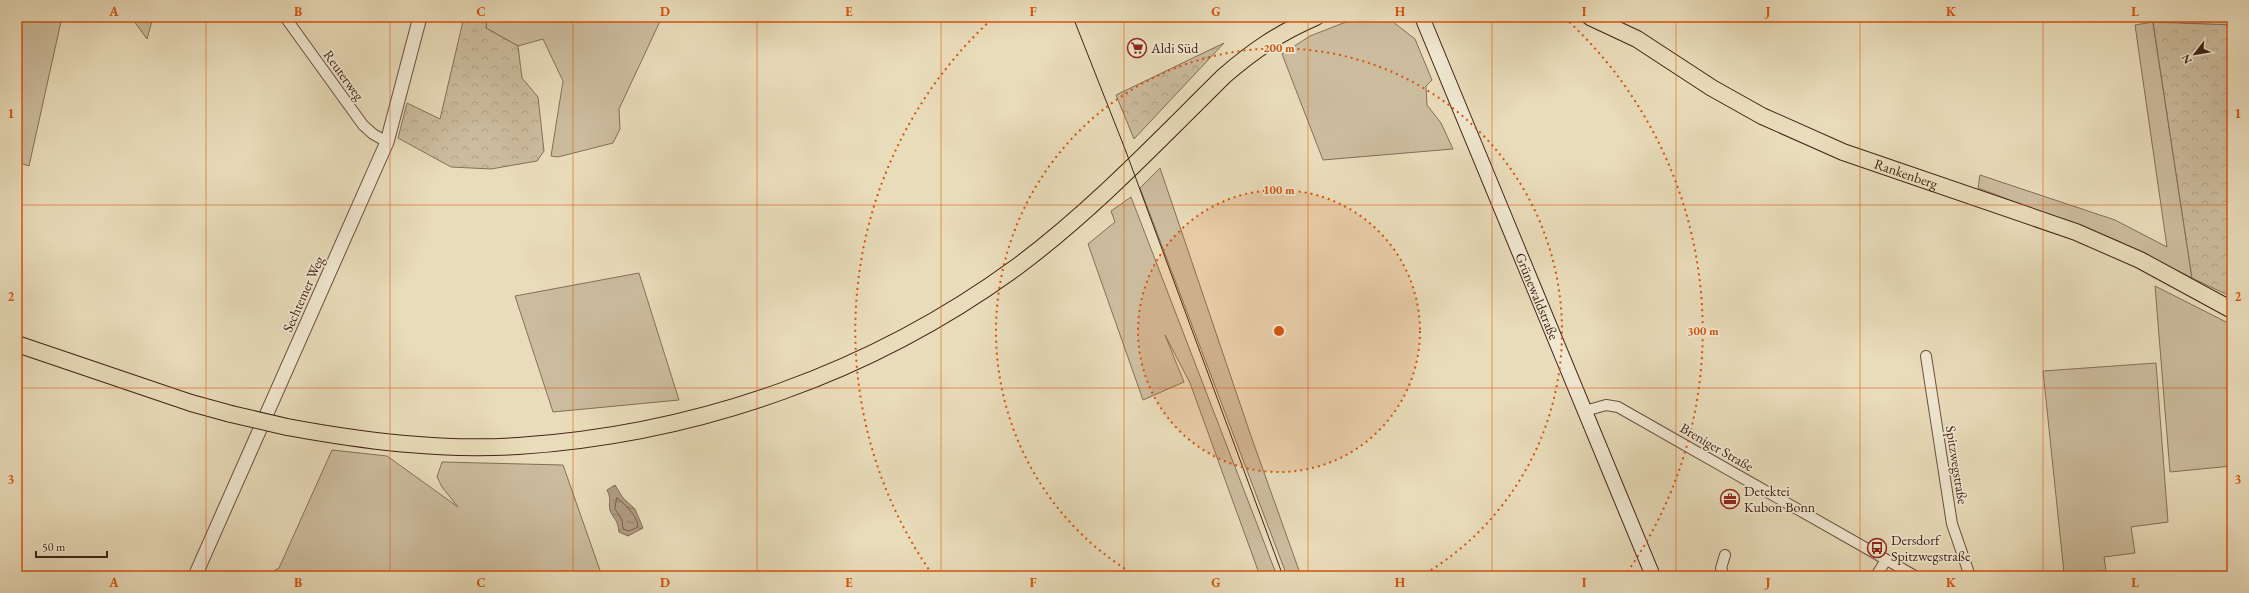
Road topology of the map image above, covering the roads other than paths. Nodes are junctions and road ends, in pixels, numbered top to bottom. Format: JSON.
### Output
{"nodes":[{"id":1,"x":285,"y":17,"type":"edge"},
{"id":2,"x":420,"y":17,"type":"edge"},
{"id":3,"x":1316,"y":17,"type":"edge"},
{"id":4,"x":1590,"y":17,"type":"edge"},
{"id":5,"x":1421,"y":19,"type":"edge"},
{"id":6,"x":387,"y":142,"type":"junction"},
{"id":7,"x":2232,"y":310,"type":"edge"},
{"id":8,"x":17,"y":344,"type":"edge"},
{"id":9,"x":1926,"y":356,"type":"dead end"},
{"id":10,"x":1585,"y":411,"type":"junction"},
{"id":11,"x":1725,"y":555,"type":"dead end"},
{"id":12,"x":1886,"y":560,"type":"junction"},
{"id":13,"x":195,"y":576,"type":"edge"},
{"id":14,"x":1653,"y":576,"type":"edge"},
{"id":15,"x":1724,"y":576,"type":"edge"},
{"id":16,"x":1876,"y":576,"type":"edge"},
{"id":17,"x":1915,"y":576,"type":"edge"},
{"id":18,"x":1970,"y":576,"type":"edge"}],
"edges":[{"from":1,"to":6,"type":"street","name":"Reuterweg"},
{"from":2,"to":6,"type":"street","name":"Sechtemer Weg"},
{"from":3,"to":8,"type":"main road","bridge":true},
{"from":4,"to":7,"type":"main road","name":"Rankenberg"},
{"from":5,"to":10,"type":"main road","name":"Grünewaldstraße"},
{"from":6,"to":13,"type":"street","name":"Sechtemer Weg"},
{"from":9,"to":18,"type":"street","name":"Spitzwegstraße"},
{"from":10,"to":12,"type":"street","name":"Breniger Straße"},
{"from":10,"to":14,"type":"main road","name":"Grünewaldstraße"},
{"from":11,"to":15,"type":"street"},
{"from":12,"to":16,"type":"street"},
{"from":12,"to":17,"type":"street","name":"Breniger Straße"}]}
